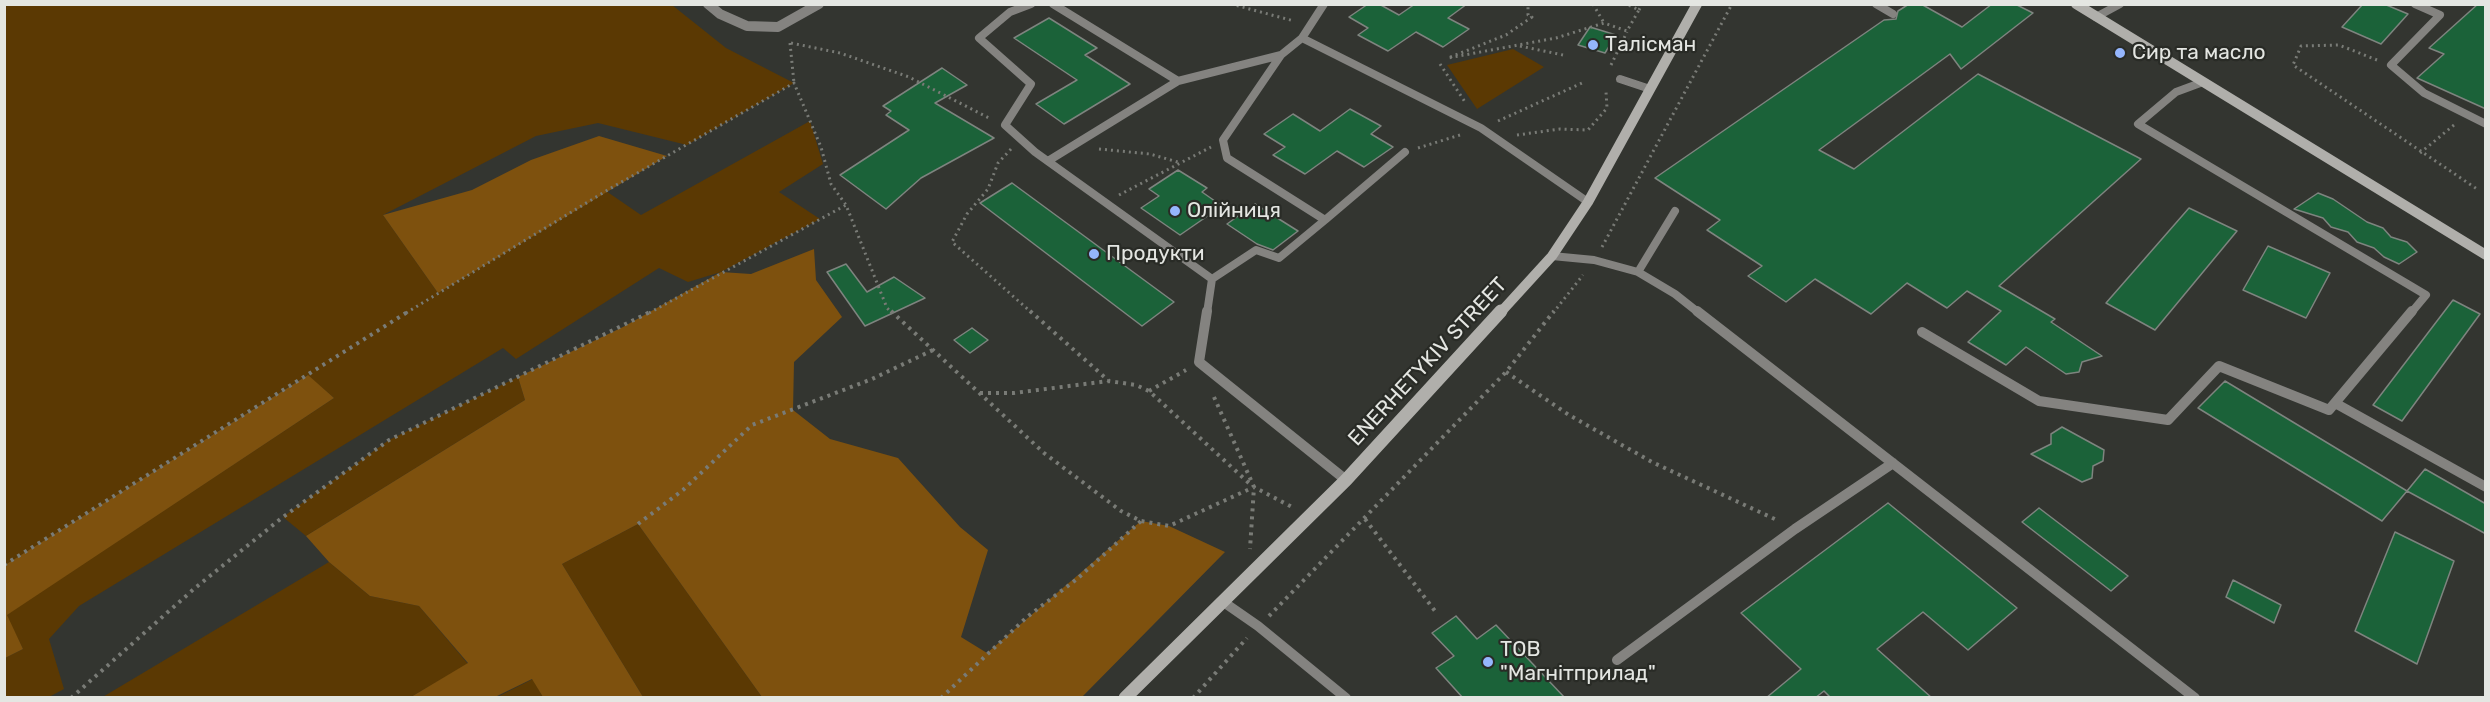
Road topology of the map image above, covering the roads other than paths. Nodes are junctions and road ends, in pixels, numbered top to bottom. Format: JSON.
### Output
{"nodes":[{"id":1,"x":708,"y":4,"type":"edge"},
{"id":2,"x":819,"y":4,"type":"edge"},
{"id":3,"x":1031,"y":4,"type":"edge"},
{"id":4,"x":1053,"y":4,"type":"edge"},
{"id":5,"x":1324,"y":4,"type":"edge"},
{"id":6,"x":1697,"y":4,"type":"edge"},
{"id":7,"x":1876,"y":4,"type":"edge"},
{"id":8,"x":2076,"y":4,"type":"edge"},
{"id":9,"x":2120,"y":4,"type":"edge"},
{"id":10,"x":2415,"y":4,"type":"edge"},
{"id":11,"x":1893,"y":14,"type":"dead end"},
{"id":12,"x":2096,"y":17,"type":"junction"},
{"id":13,"x":1302,"y":38,"type":"junction"},
{"id":14,"x":1281,"y":55,"type":"junction"},
{"id":15,"x":1620,"y":79,"type":"dead end"},
{"id":16,"x":1178,"y":81,"type":"junction"},
{"id":17,"x":2203,"y":82,"type":"junction"},
{"id":18,"x":1650,"y":89,"type":"junction"},
{"id":19,"x":2486,"y":124,"type":"edge"},
{"id":20,"x":1406,"y":152,"type":"dead end"},
{"id":21,"x":1048,"y":161,"type":"junction"},
{"id":22,"x":1588,"y":202,"type":"junction"},
{"id":23,"x":1675,"y":211,"type":"dead end"},
{"id":24,"x":1325,"y":220,"type":"junction"},
{"id":25,"x":2486,"y":255,"type":"edge"},
{"id":26,"x":1552,"y":256,"type":"junction"},
{"id":27,"x":1638,"y":272,"type":"junction"},
{"id":28,"x":1212,"y":279,"type":"junction"},
{"id":29,"x":1922,"y":332,"type":"dead end"},
{"id":30,"x":2335,"y":403,"type":"junction"},
{"id":31,"x":1893,"y":463,"type":"junction"},
{"id":32,"x":1346,"y":480,"type":"junction"},
{"id":33,"x":2486,"y":487,"type":"edge"},
{"id":34,"x":1222,"y":601,"type":"junction"},
{"id":35,"x":1617,"y":660,"type":"dead end"},
{"id":36,"x":1125,"y":698,"type":"edge"},
{"id":37,"x":1346,"y":698,"type":"edge"},
{"id":38,"x":2195,"y":698,"type":"edge"}],
"edges":[{"from":1,"to":2,"type":"street"},
{"from":3,"to":21,"type":"lane"},
{"from":4,"to":16,"type":"lane"},
{"from":5,"to":13,"type":"lane"},
{"from":6,"to":18,"type":"main road","name":"ENERHETYKIV STREET"},
{"from":7,"to":11,"type":"lane"},
{"from":8,"to":12,"type":"main road"},
{"from":9,"to":12,"type":"lane"},
{"from":10,"to":19,"type":"lane"},
{"from":12,"to":17,"type":"main road"},
{"from":13,"to":14,"type":"lane"},
{"from":13,"to":22,"type":"lane"},
{"from":14,"to":16,"type":"lane"},
{"from":14,"to":24,"type":"lane"},
{"from":15,"to":18,"type":"lane"},
{"from":16,"to":21,"type":"lane"},
{"from":17,"to":25,"type":"main road"},
{"from":17,"to":30,"type":"lane"},
{"from":18,"to":22,"type":"main road","name":"ENERHETYKIV STREET"},
{"from":20,"to":24,"type":"lane"},
{"from":21,"to":28,"type":"lane"},
{"from":22,"to":26,"type":"main road","name":"ENERHETYKIV STREET"},
{"from":23,"to":27,"type":"lane"},
{"from":24,"to":28,"type":"lane"},
{"from":26,"to":27,"type":"lane"},
{"from":26,"to":32,"type":"main road","name":"ENERHETYKIV STREET"},
{"from":27,"to":31,"type":"lane"},
{"from":28,"to":32,"type":"lane"},
{"from":29,"to":30,"type":"lane"},
{"from":30,"to":33,"type":"lane"},
{"from":31,"to":35,"type":"lane"},
{"from":31,"to":38,"type":"lane"},
{"from":32,"to":34,"type":"main road","name":"ENERHETYKIV STREET"},
{"from":34,"to":36,"type":"main road","name":"ENERHETYKIV STREET"},
{"from":34,"to":37,"type":"lane"}]}
